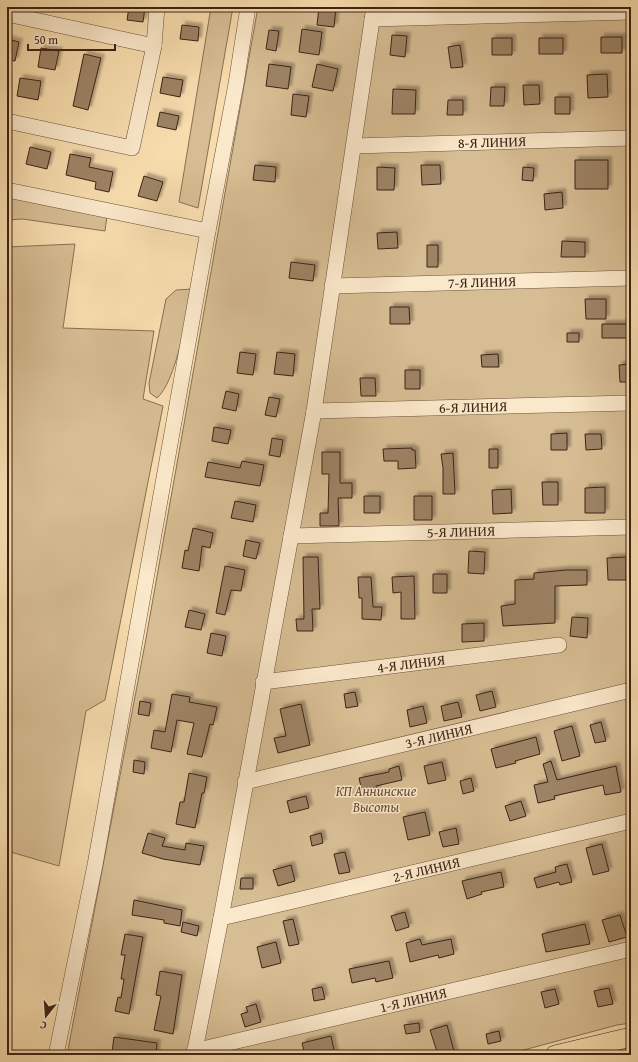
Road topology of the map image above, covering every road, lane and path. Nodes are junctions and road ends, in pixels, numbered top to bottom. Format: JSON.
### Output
{"nodes":[{"id":1,"x":157,"y":7,"type":"edge"},
{"id":2,"x":248,"y":7,"type":"edge"},
{"id":3,"x":631,"y":12,"type":"edge"},
{"id":4,"x":373,"y":13,"type":"edge"},
{"id":5,"x":7,"y":14,"type":"edge"},
{"id":6,"x":154,"y":46,"type":"junction"},
{"id":7,"x":7,"y":121,"type":"edge"},
{"id":8,"x":631,"y":138,"type":"edge"},
{"id":9,"x":354,"y":146,"type":"junction"},
{"id":10,"x":7,"y":190,"type":"edge"},
{"id":11,"x":208,"y":231,"type":"junction"},
{"id":12,"x":631,"y":278,"type":"edge"},
{"id":13,"x":332,"y":286,"type":"junction"},
{"id":14,"x":631,"y":403,"type":"edge"},
{"id":15,"x":314,"y":411,"type":"junction"},
{"id":16,"x":631,"y":527,"type":"edge"},
{"id":17,"x":291,"y":536,"type":"junction"},
{"id":18,"x":559,"y":645,"type":"dead end"},
{"id":19,"x":263,"y":682,"type":"junction"},
{"id":20,"x":631,"y":690,"type":"edge"},
{"id":21,"x":245,"y":782,"type":"junction"},
{"id":22,"x":631,"y":821,"type":"edge"},
{"id":23,"x":221,"y":918,"type":"junction"},
{"id":24,"x":631,"y":948,"type":"edge"},
{"id":25,"x":631,"y":1037,"type":"edge"},
{"id":26,"x":194,"y":1053,"type":"edge"},
{"id":27,"x":56,"y":1055,"type":"edge"},
{"id":28,"x":555,"y":1055,"type":"edge"}],
"edges":[{"from":1,"to":6,"type":"street"},
{"from":2,"to":11,"type":"street"},
{"from":3,"to":4,"type":"street"},
{"from":4,"to":9,"type":"street"},
{"from":5,"to":6,"type":"street"},
{"from":6,"to":7,"type":"street"},
{"from":8,"to":9,"type":"street","name":"8-Я ЛИНИЯ"},
{"from":9,"to":13,"type":"street"},
{"from":10,"to":11,"type":"street"},
{"from":11,"to":27,"type":"street"},
{"from":12,"to":13,"type":"street","name":"7-Я ЛИНИЯ"},
{"from":13,"to":15,"type":"street"},
{"from":14,"to":15,"type":"street","name":"6-Я ЛИНИЯ"},
{"from":15,"to":17,"type":"street"},
{"from":16,"to":17,"type":"street","name":"5-Я ЛИНИЯ"},
{"from":17,"to":19,"type":"street"},
{"from":18,"to":19,"type":"street","name":"4-Я ЛИНИЯ"},
{"from":19,"to":21,"type":"street"},
{"from":20,"to":21,"type":"street","name":"3-Я ЛИНИЯ"},
{"from":21,"to":23,"type":"street"},
{"from":22,"to":23,"type":"street","name":"2-Я ЛИНИЯ"},
{"from":23,"to":26,"type":"street"},
{"from":24,"to":26,"type":"street","name":"1-Я ЛИНИЯ"},
{"from":25,"to":28,"type":"main road"}]}
